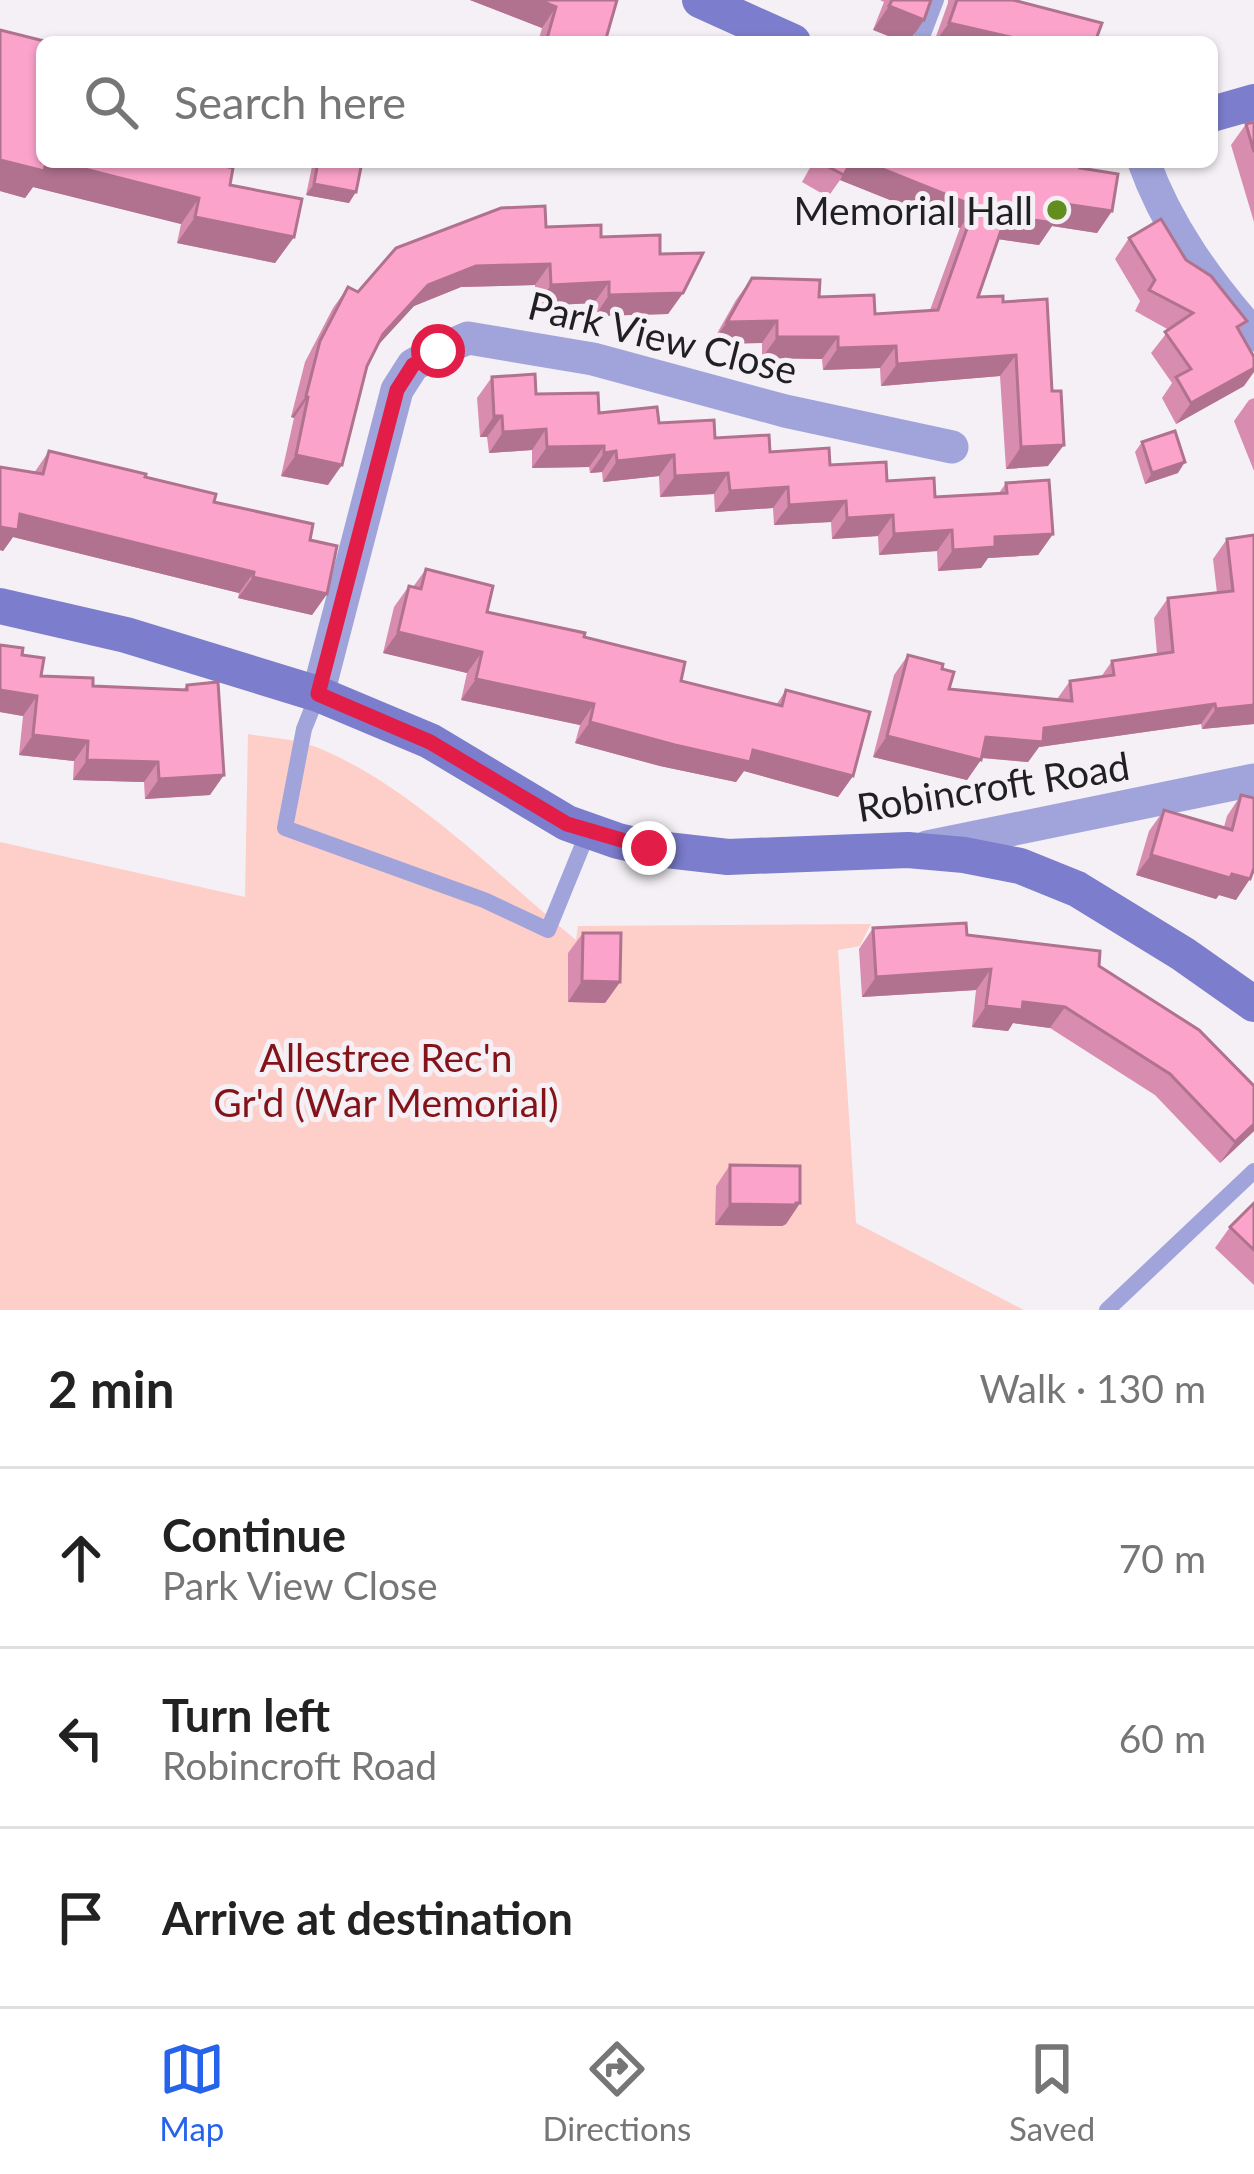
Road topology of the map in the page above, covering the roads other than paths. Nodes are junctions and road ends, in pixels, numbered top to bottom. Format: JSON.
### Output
{"nodes":[{"id":1,"x":700,"y":0,"type":"edge"},
{"id":2,"x":936,"y":0,"type":"edge"},
{"id":3,"x":780,"y":36,"type":"edge"},
{"id":4,"x":922,"y":36,"type":"edge"},
{"id":5,"x":1254,"y":102,"type":"edge"},
{"id":6,"x":1218,"y":112,"type":"edge"},
{"id":7,"x":1146,"y":168,"type":"edge"},
{"id":8,"x":1254,"y":335,"type":"edge"},
{"id":9,"x":952,"y":447,"type":"dead end"},
{"id":10,"x":0,"y":606,"type":"edge"},
{"id":11,"x":318,"y":694,"type":"junction"},
{"id":12,"x":1254,"y":780,"type":"edge"},
{"id":13,"x":588,"y":832,"type":"junction"},
{"id":14,"x":908,"y":850,"type":"junction"},
{"id":15,"x":1254,"y":1004,"type":"edge"},
{"id":16,"x":1254,"y":1172,"type":"edge"},
{"id":17,"x":1107,"y":1310,"type":"edge"}],
"edges":[{"from":1,"to":3,"type":"street"},
{"from":2,"to":4,"type":"lane"},
{"from":5,"to":6,"type":"street"},
{"from":7,"to":8,"type":"street"},
{"from":9,"to":11,"type":"street","name":"Park View Close"},
{"from":10,"to":11,"type":"street","name":"Robincroft Road"},
{"from":11,"to":13,"type":"street","name":"Robincroft Road"},
{"from":11,"to":13,"type":"lane"},
{"from":12,"to":14,"type":"street","name":"Robincroft Road"},
{"from":13,"to":14,"type":"street","name":"Robincroft Road"},
{"from":14,"to":15,"type":"street"},
{"from":16,"to":17,"type":"lane"}]}
